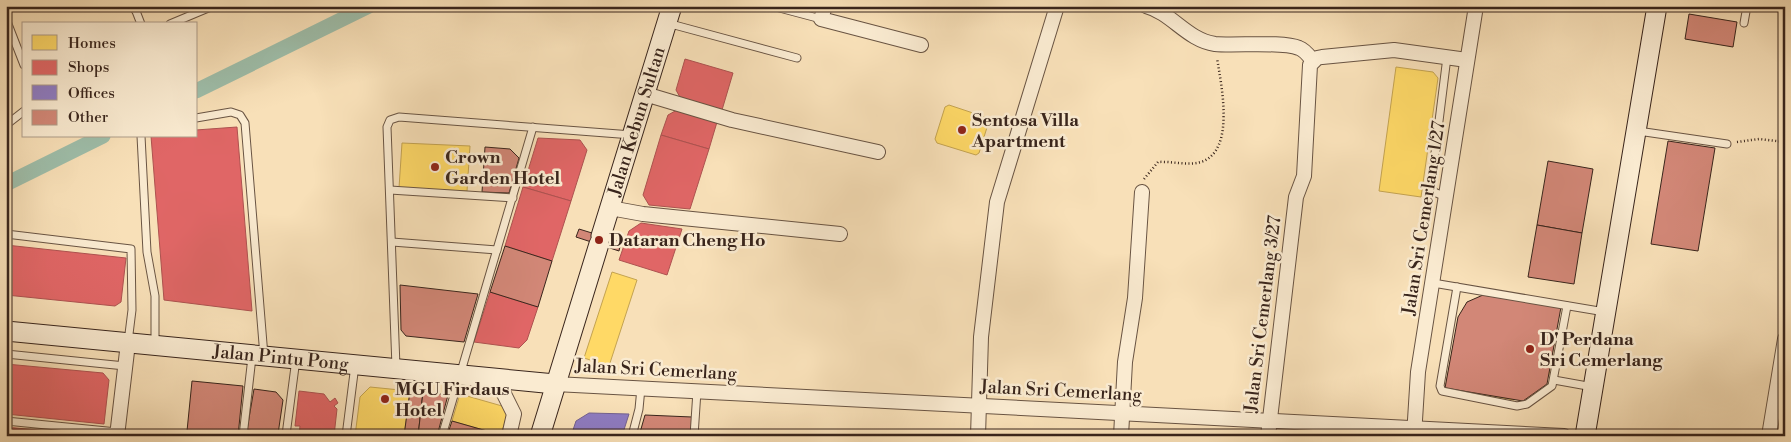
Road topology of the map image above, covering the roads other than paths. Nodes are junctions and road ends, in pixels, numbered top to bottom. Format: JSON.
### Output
{"nodes":[{"id":1,"x":144,"y":6,"type":"edge"},
{"id":2,"x":213,"y":6,"type":"edge"},
{"id":3,"x":772,"y":6,"type":"edge"},
{"id":4,"x":1057,"y":6,"type":"edge"},
{"id":5,"x":1146,"y":6,"type":"edge"},
{"id":6,"x":1476,"y":6,"type":"edge"},
{"id":7,"x":1649,"y":6,"type":"edge"},
{"id":8,"x":1657,"y":6,"type":"edge"},
{"id":9,"x":1747,"y":6,"type":"edge"},
{"id":10,"x":135,"y":8,"type":"edge"},
{"id":11,"x":823,"y":13,"type":"edge"},
{"id":12,"x":670,"y":15,"type":"edge"},
{"id":13,"x":6,"y":19,"type":"edge"},
{"id":14,"x":140,"y":22,"type":"edge"},
{"id":15,"x":175,"y":22,"type":"edge"},
{"id":16,"x":1744,"y":23,"type":"dead end"},
{"id":17,"x":1653,"y":28,"type":"junction"},
{"id":18,"x":921,"y":45,"type":"dead end"},
{"id":19,"x":1447,"y":57,"type":"junction"},
{"id":20,"x":797,"y":58,"type":"dead end"},
{"id":21,"x":22,"y":60,"type":"edge"},
{"id":22,"x":1467,"y":60,"type":"junction"},
{"id":23,"x":1313,"y":61,"type":"junction"},
{"id":24,"x":645,"y":94,"type":"junction"},
{"id":25,"x":22,"y":113,"type":"edge"},
{"id":26,"x":198,"y":118,"type":"edge"},
{"id":27,"x":6,"y":125,"type":"edge"},
{"id":28,"x":534,"y":127,"type":"junction"},
{"id":29,"x":1636,"y":131,"type":"junction"},
{"id":30,"x":632,"y":135,"type":"junction"},
{"id":31,"x":141,"y":138,"type":"edge"},
{"id":32,"x":1727,"y":144,"type":"road end"},
{"id":33,"x":878,"y":152,"type":"dead end"},
{"id":34,"x":390,"y":190,"type":"junction"},
{"id":35,"x":1142,"y":192,"type":"road end"},
{"id":36,"x":1447,"y":197,"type":"junction"},
{"id":37,"x":513,"y":198,"type":"junction"},
{"id":38,"x":610,"y":208,"type":"junction"},
{"id":39,"x":6,"y":234,"type":"edge"},
{"id":40,"x":840,"y":234,"type":"dead end"},
{"id":41,"x":392,"y":242,"type":"junction"},
{"id":42,"x":497,"y":250,"type":"junction"},
{"id":43,"x":1433,"y":283,"type":"junction"},
{"id":44,"x":1457,"y":287,"type":"junction"},
{"id":45,"x":1567,"y":306,"type":"junction"},
{"id":46,"x":1606,"y":312,"type":"junction"},
{"id":47,"x":6,"y":331,"type":"edge"},
{"id":48,"x":1785,"y":339,"type":"edge"},
{"id":49,"x":128,"y":343,"type":"junction"},
{"id":50,"x":155,"y":346,"type":"junction"},
{"id":51,"x":6,"y":354,"type":"edge"},
{"id":52,"x":258,"y":355,"type":"junction"},
{"id":53,"x":296,"y":359,"type":"junction"},
{"id":54,"x":1783,"y":362,"type":"edge"},
{"id":55,"x":355,"y":365,"type":"junction"},
{"id":56,"x":125,"y":366,"type":"junction"},
{"id":57,"x":396,"y":368,"type":"junction"},
{"id":58,"x":460,"y":375,"type":"junction"},
{"id":59,"x":496,"y":378,"type":"junction"},
{"id":60,"x":1554,"y":380,"type":"junction"},
{"id":61,"x":556,"y":384,"type":"junction"},
{"id":62,"x":1593,"y":387,"type":"junction"},
{"id":63,"x":641,"y":388,"type":"junction"},
{"id":64,"x":697,"y":391,"type":"junction"},
{"id":65,"x":979,"y":406,"type":"junction"},
{"id":66,"x":1122,"y":413,"type":"junction"},
{"id":67,"x":6,"y":421,"type":"edge"},
{"id":68,"x":1269,"y":421,"type":"junction"},
{"id":69,"x":1414,"y":432,"type":"edge"},
{"id":70,"x":117,"y":434,"type":"edge"},
{"id":71,"x":286,"y":435,"type":"edge"},
{"id":72,"x":242,"y":436,"type":"edge"},
{"id":73,"x":346,"y":436,"type":"edge"},
{"id":74,"x":442,"y":436,"type":"edge"},
{"id":75,"x":509,"y":436,"type":"edge"},
{"id":76,"x":540,"y":436,"type":"edge"},
{"id":77,"x":632,"y":436,"type":"edge"},
{"id":78,"x":694,"y":436,"type":"edge"},
{"id":79,"x":978,"y":436,"type":"edge"},
{"id":80,"x":1121,"y":436,"type":"edge"},
{"id":81,"x":1268,"y":436,"type":"edge"},
{"id":82,"x":1564,"y":436,"type":"edge"},
{"id":83,"x":1585,"y":436,"type":"edge"},
{"id":84,"x":1769,"y":436,"type":"edge"}],
"edges":[{"from":1,"to":10,"type":"lane"},
{"from":2,"to":15,"type":"lane"},
{"from":3,"to":11,"type":"lane"},
{"from":4,"to":65,"type":"street"},
{"from":5,"to":23,"type":"street"},
{"from":6,"to":22,"type":"street","name":"Jalan Sri Cemerlang 1/27"},
{"from":7,"to":17,"type":"street"},
{"from":8,"to":17,"type":"street"},
{"from":9,"to":16,"type":"lane"},
{"from":10,"to":14,"type":"lane"},
{"from":11,"to":18,"type":"street"},
{"from":12,"to":20,"type":"lane"},
{"from":12,"to":24,"type":"street","name":"Jalan Kebun Sultan"},
{"from":13,"to":21,"type":"lane"},
{"from":17,"to":29,"type":"street"},
{"from":19,"to":22,"type":"street"},
{"from":19,"to":23,"type":"street"},
{"from":19,"to":36,"type":"lane"},
{"from":22,"to":36,"type":"street","name":"Jalan Sri Cemerlang 1/27"},
{"from":23,"to":68,"type":"street","name":"Jalan Sri Cemerlang 3/27"},
{"from":24,"to":30,"type":"street","name":"Jalan Kebun Sultan"},
{"from":24,"to":33,"type":"street"},
{"from":25,"to":27,"type":"lane"},
{"from":26,"to":52,"type":"lane"},
{"from":28,"to":30,"type":"lane"},
{"from":28,"to":34,"type":"lane"},
{"from":28,"to":37,"type":"lane"},
{"from":29,"to":32,"type":"lane"},
{"from":29,"to":46,"type":"street"},
{"from":30,"to":38,"type":"street","name":"Jalan Kebun Sultan"},
{"from":31,"to":50,"type":"lane"},
{"from":34,"to":37,"type":"lane"},
{"from":34,"to":41,"type":"lane"},
{"from":35,"to":66,"type":"street"},
{"from":36,"to":43,"type":"street","name":"Jalan Sri Cemerlang 1/27"},
{"from":37,"to":42,"type":"lane"},
{"from":38,"to":40,"type":"street"},
{"from":38,"to":61,"type":"street","name":"Jalan Kebun Sultan"},
{"from":39,"to":49,"type":"lane"},
{"from":41,"to":42,"type":"lane"},
{"from":41,"to":57,"type":"lane"},
{"from":42,"to":58,"type":"lane"},
{"from":43,"to":44,"type":"lane"},
{"from":43,"to":69,"type":"street","name":"Jalan Sri Cemerlang 1/27"},
{"from":44,"to":45,"type":"lane"},
{"from":44,"to":60,"type":"lane"},
{"from":45,"to":46,"type":"lane"},
{"from":45,"to":60,"type":"lane"},
{"from":46,"to":62,"type":"street"},
{"from":47,"to":49,"type":"street","name":"Jalan Pintu Pong"},
{"from":48,"to":54,"type":"street"},
{"from":49,"to":50,"type":"street","name":"Jalan Pintu Pong"},
{"from":49,"to":56,"type":"street"},
{"from":50,"to":52,"type":"street","name":"Jalan Pintu Pong"},
{"from":51,"to":56,"type":"lane"},
{"from":52,"to":53,"type":"street","name":"Jalan Pintu Pong"},
{"from":52,"to":72,"type":"lane"},
{"from":53,"to":55,"type":"street","name":"Jalan Pintu Pong"},
{"from":53,"to":71,"type":"lane"},
{"from":54,"to":84,"type":"street"},
{"from":55,"to":57,"type":"street","name":"Jalan Pintu Pong"},
{"from":55,"to":73,"type":"lane"},
{"from":56,"to":70,"type":"street"},
{"from":57,"to":58,"type":"street","name":"Jalan Pintu Pong"},
{"from":58,"to":59,"type":"street","name":"Jalan Pintu Pong"},
{"from":58,"to":74,"type":"lane"},
{"from":59,"to":61,"type":"street","name":"Jalan Pintu Pong"},
{"from":59,"to":75,"type":"street"},
{"from":60,"to":62,"type":"lane"},
{"from":61,"to":63,"type":"street","name":"Jalan Sri Cemerlang"},
{"from":61,"to":76,"type":"street","name":"Jalan Kebun Sultan"},
{"from":62,"to":83,"type":"street"},
{"from":63,"to":64,"type":"street","name":"Jalan Sri Cemerlang"},
{"from":63,"to":77,"type":"lane"},
{"from":64,"to":65,"type":"street","name":"Jalan Sri Cemerlang"},
{"from":64,"to":78,"type":"lane"},
{"from":65,"to":66,"type":"street","name":"Jalan Sri Cemerlang"},
{"from":65,"to":79,"type":"street"},
{"from":66,"to":68,"type":"street","name":"Jalan Sri Cemerlang"},
{"from":66,"to":80,"type":"street"},
{"from":67,"to":70,"type":"lane"},
{"from":68,"to":69,"type":"street","name":"Jalan Sri Cemerlang"},
{"from":68,"to":81,"type":"street","name":"Jalan Sri Cemerlang 3/27"},
{"from":69,"to":82,"type":"street","name":"Jalan Sri Cemerlang"}]}
